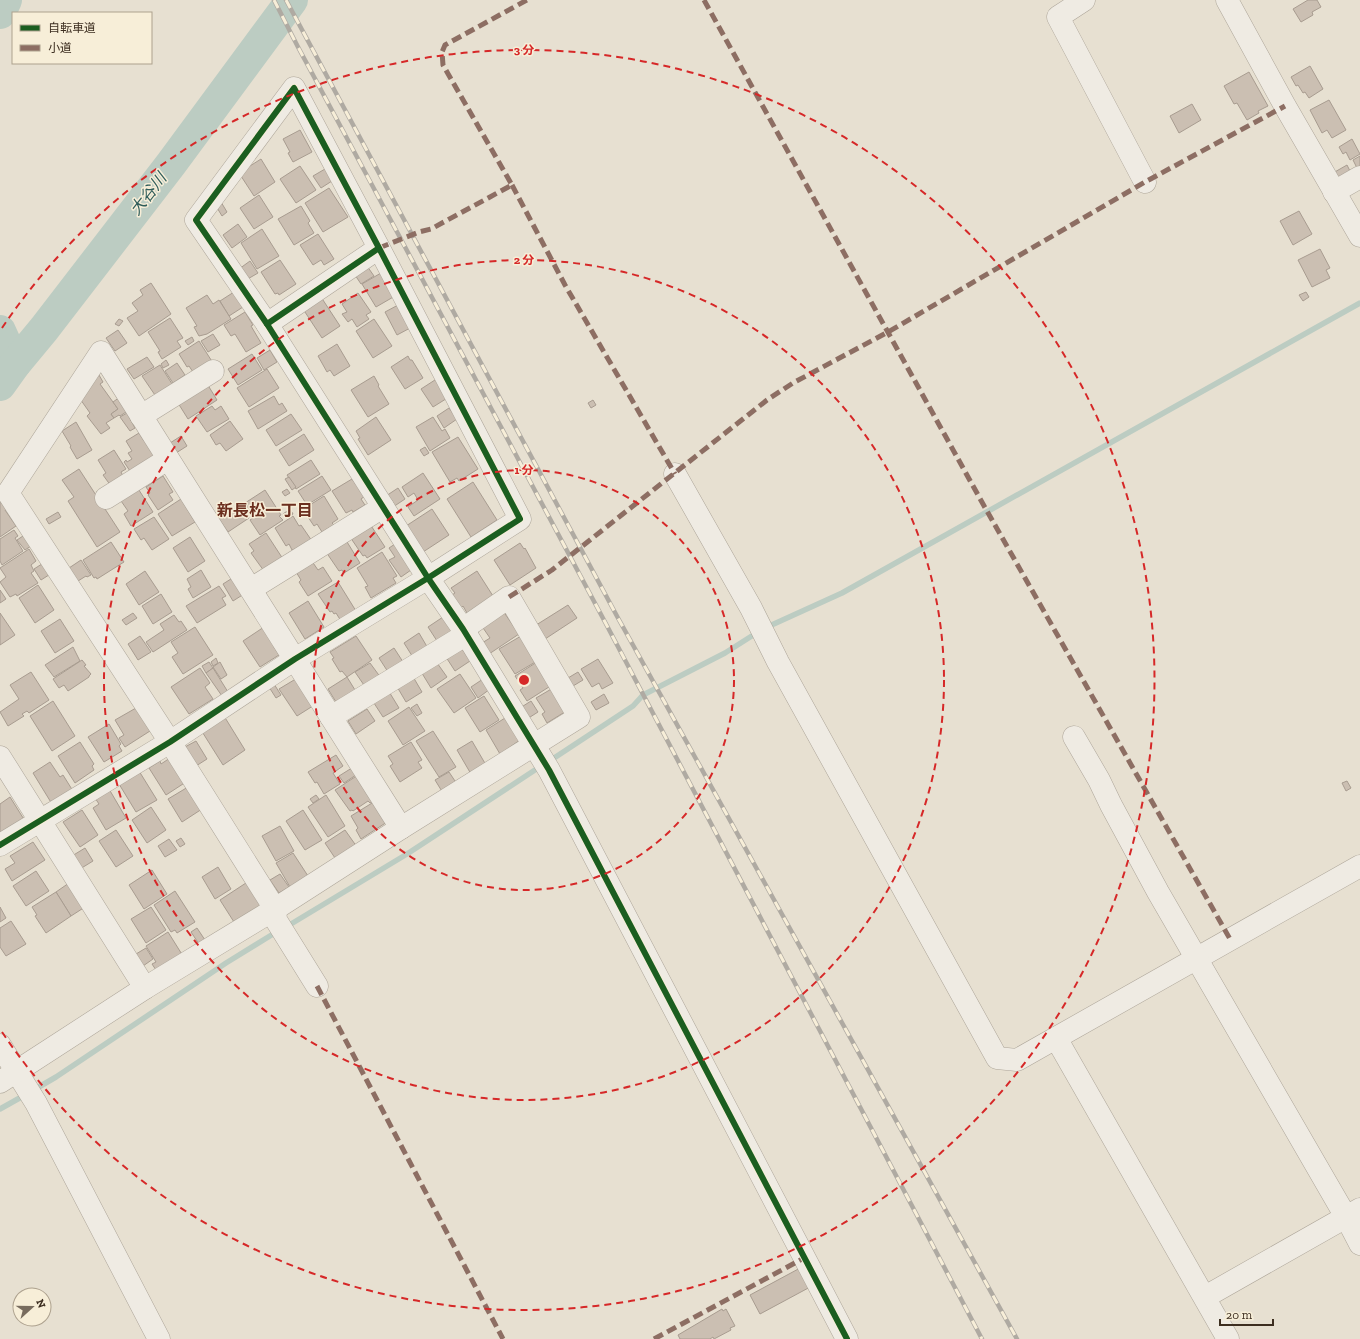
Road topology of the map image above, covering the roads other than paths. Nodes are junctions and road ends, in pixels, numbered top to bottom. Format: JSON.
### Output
{"nodes":[{"id":1,"x":1084,"y":0,"type":"edge"},
{"id":2,"x":1227,"y":0,"type":"edge"},
{"id":3,"x":1360,"y":177,"type":"edge"},
{"id":4,"x":1145,"y":182,"type":"dead end"},
{"id":5,"x":1334,"y":192,"type":"junction"},
{"id":6,"x":1360,"y":236,"type":"edge"},
{"id":7,"x":379,"y":248,"type":"junction"},
{"id":8,"x":267,"y":324,"type":"junction"},
{"id":9,"x":213,"y":371,"type":"dead end"},
{"id":10,"x":141,"y":416,"type":"junction"},
{"id":11,"x":168,"y":459,"type":"junction"},
{"id":12,"x":674,"y":474,"type":"dead end"},
{"id":13,"x":106,"y":498,"type":"dead end"},
{"id":14,"x":382,"y":507,"type":"junction"},
{"id":15,"x":428,"y":578,"type":"junction"},
{"id":16,"x":251,"y":589,"type":"junction"},
{"id":17,"x":465,"y":631,"type":"junction"},
{"id":18,"x":295,"y":659,"type":"junction"},
{"id":19,"x":331,"y":717,"type":"junction"},
{"id":20,"x":1074,"y":737,"type":"dead end"},
{"id":21,"x":170,"y":742,"type":"junction"},
{"id":22,"x":540,"y":756,"type":"junction"},
{"id":23,"x":0,"y":757,"type":"edge"},
{"id":24,"x":40,"y":820,"type":"junction"},
{"id":25,"x":401,"y":828,"type":"junction"},
{"id":26,"x":0,"y":845,"type":"edge"},
{"id":27,"x":1360,"y":866,"type":"edge"},
{"id":28,"x":279,"y":922,"type":"junction"},
{"id":29,"x":1197,"y":958,"type":"junction"},
{"id":30,"x":317,"y":986,"type":"dead end"},
{"id":31,"x":145,"y":988,"type":"junction"},
{"id":32,"x":1056,"y":1038,"type":"junction"},
{"id":33,"x":0,"y":1045,"type":"edge"},
{"id":34,"x":20,"y":1085,"type":"edge"},
{"id":35,"x":1353,"y":1213,"type":"edge"},
{"id":36,"x":1360,"y":1244,"type":"edge"},
{"id":37,"x":1205,"y":1297,"type":"junction"},
{"id":38,"x":159,"y":1339,"type":"edge"},
{"id":39,"x":847,"y":1339,"type":"edge"},
{"id":40,"x":1228,"y":1339,"type":"edge"}],
"edges":[{"from":1,"to":4,"type":"street"},
{"from":2,"to":5,"type":"street"},
{"from":3,"to":5,"type":"street"},
{"from":5,"to":6,"type":"street"},
{"from":7,"to":8,"type":"street"},
{"from":7,"to":8,"type":"street"},
{"from":7,"to":15,"type":"street"},
{"from":8,"to":14,"type":"street"},
{"from":9,"to":10,"type":"street"},
{"from":10,"to":11,"type":"street"},
{"from":10,"to":21,"type":"street"},
{"from":11,"to":13,"type":"street"},
{"from":11,"to":16,"type":"street"},
{"from":12,"to":32,"type":"street"},
{"from":14,"to":15,"type":"street"},
{"from":14,"to":16,"type":"street"},
{"from":15,"to":17,"type":"street"},
{"from":15,"to":18,"type":"street"},
{"from":16,"to":18,"type":"street"},
{"from":17,"to":19,"type":"street"},
{"from":17,"to":22,"type":"street"},
{"from":17,"to":22,"type":"street"},
{"from":18,"to":19,"type":"street"},
{"from":18,"to":21,"type":"street"},
{"from":19,"to":25,"type":"street"},
{"from":20,"to":29,"type":"street"},
{"from":21,"to":24,"type":"street"},
{"from":21,"to":28,"type":"street"},
{"from":22,"to":25,"type":"street"},
{"from":22,"to":39,"type":"street"},
{"from":23,"to":24,"type":"street"},
{"from":24,"to":26,"type":"street"},
{"from":24,"to":31,"type":"street"},
{"from":25,"to":28,"type":"street"},
{"from":27,"to":29,"type":"street"},
{"from":28,"to":30,"type":"street"},
{"from":28,"to":31,"type":"street"},
{"from":29,"to":32,"type":"street"},
{"from":29,"to":35,"type":"street"},
{"from":31,"to":34,"type":"street"},
{"from":32,"to":37,"type":"street"},
{"from":33,"to":34,"type":"street"},
{"from":34,"to":38,"type":"street"},
{"from":35,"to":36,"type":"street"},
{"from":35,"to":37,"type":"street"},
{"from":37,"to":40,"type":"street"}]}
